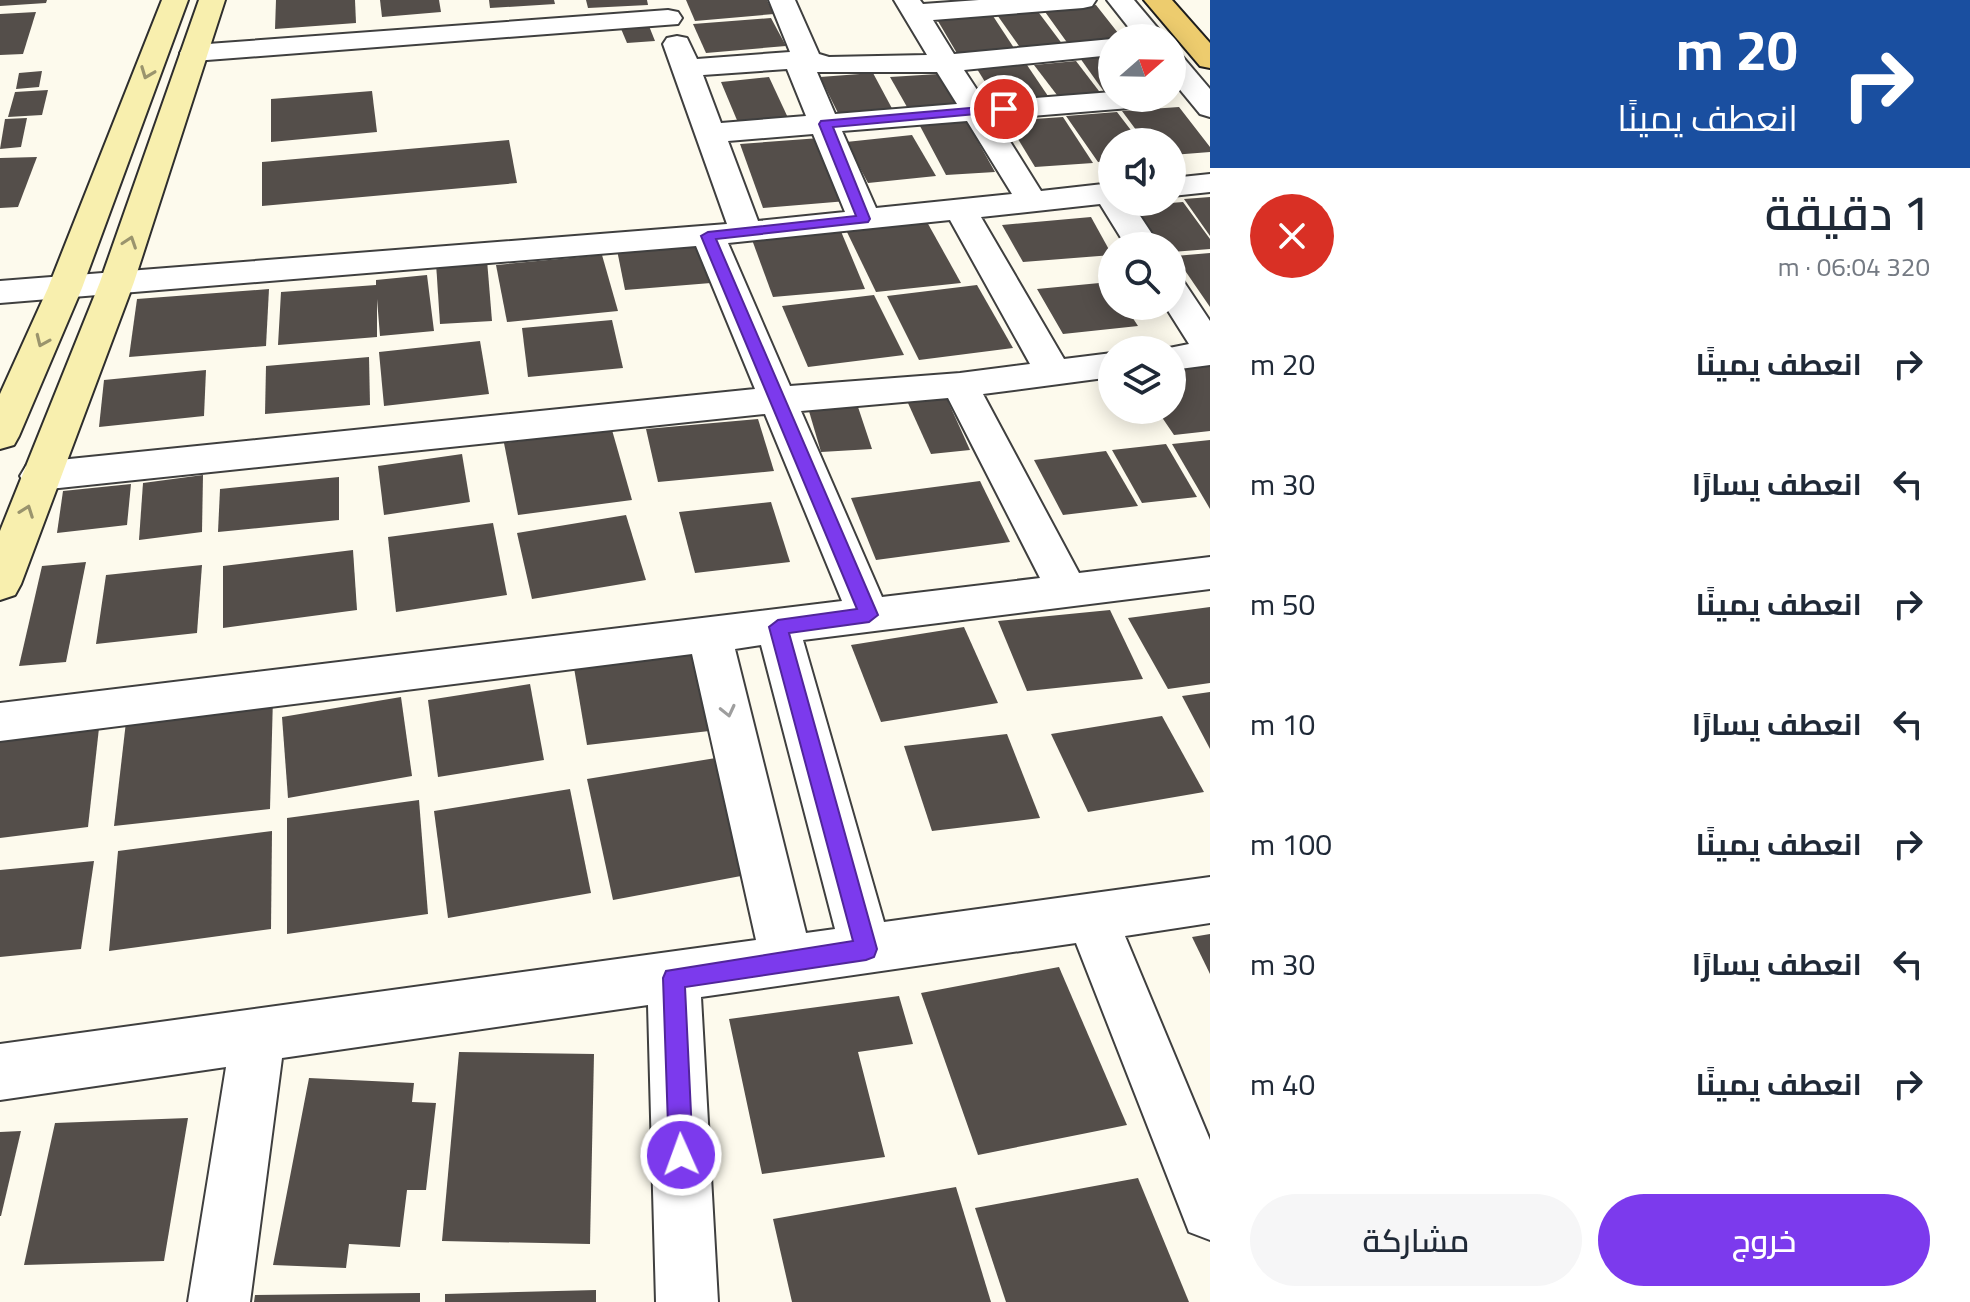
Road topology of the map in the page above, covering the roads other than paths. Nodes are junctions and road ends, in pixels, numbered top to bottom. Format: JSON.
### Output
{"nodes":[{"id":1,"x":175,"y":0,"type":"edge"},
{"id":2,"x":212,"y":0,"type":"edge"},
{"id":3,"x":782,"y":0,"type":"edge"},
{"id":4,"x":1083,"y":0,"type":"edge"},
{"id":5,"x":1120,"y":0,"type":"edge"},
{"id":6,"x":1157,"y":0,"type":"edge"},
{"id":7,"x":911,"y":6,"type":"edge"},
{"id":8,"x":665,"y":9,"type":"edge"},
{"id":9,"x":1140,"y":24,"type":"edge"},
{"id":10,"x":1098,"y":48,"type":"edge"},
{"id":11,"x":194,"y":53,"type":"junction"},
{"id":12,"x":807,"y":59,"type":"junction"},
{"id":13,"x":1210,"y":60,"type":"edge"},
{"id":14,"x":945,"y":63,"type":"junction"},
{"id":15,"x":686,"y":68,"type":"junction"},
{"id":16,"x":1098,"y":101,"type":"edge"},
{"id":17,"x":977,"y":111,"type":"junction"},
{"id":18,"x":825,"y":124,"type":"junction"},
{"id":19,"x":710,"y":133,"type":"junction"},
{"id":20,"x":1210,"y":183,"type":"edge"},
{"id":21,"x":1186,"y":186,"type":"edge"},
{"id":22,"x":1098,"y":198,"type":"edge"},
{"id":23,"x":1033,"y":203,"type":"junction"},
{"id":24,"x":961,"y":210,"type":"junction"},
{"id":25,"x":864,"y":219,"type":"junction"},
{"id":26,"x":746,"y":232,"type":"junction"},
{"id":27,"x":708,"y":236,"type":"junction"},
{"id":28,"x":117,"y":282,"type":"junction"},
{"id":29,"x":65,"y":288,"type":"junction"},
{"id":30,"x":0,"y":292,"type":"edge"},
{"id":31,"x":1186,"y":312,"type":"edge"},
{"id":32,"x":1210,"y":351,"type":"edge"},
{"id":33,"x":1186,"y":355,"type":"edge"},
{"id":34,"x":1098,"y":367,"type":"edge"},
{"id":35,"x":1053,"y":372,"type":"junction"},
{"id":36,"x":960,"y":385,"type":"junction"},
{"id":37,"x":775,"y":400,"type":"junction"},
{"id":38,"x":0,"y":436,"type":"edge"},
{"id":39,"x":40,"y":476,"type":"junction"},
{"id":40,"x":1210,"y":573,"type":"edge"},
{"id":41,"x":0,"y":584,"type":"edge"},
{"id":42,"x":1067,"y":590,"type":"junction"},
{"id":43,"x":869,"y":615,"type":"junction"},
{"id":44,"x":778,"y":627,"type":"junction"},
{"id":45,"x":710,"y":635,"type":"junction"},
{"id":46,"x":0,"y":722,"type":"edge"},
{"id":47,"x":1210,"y":900,"type":"edge"},
{"id":48,"x":1092,"y":919,"type":"junction"},
{"id":49,"x":866,"y":949,"type":"junction"},
{"id":50,"x":787,"y":961,"type":"junction"},
{"id":51,"x":674,"y":978,"type":"junction"},
{"id":52,"x":258,"y":1037,"type":"junction"},
{"id":53,"x":0,"y":1072,"type":"edge"},
{"id":54,"x":1210,"y":1211,"type":"edge"},
{"id":55,"x":219,"y":1302,"type":"edge"},
{"id":56,"x":687,"y":1302,"type":"edge"}],
"edges":[{"from":1,"to":29,"type":"main road","one_way":true},
{"from":2,"to":11,"type":"main road"},
{"from":3,"to":12,"type":"street"},
{"from":4,"to":7,"type":"street"},
{"from":5,"to":9,"type":"street"},
{"from":6,"to":13,"type":"main road"},
{"from":7,"to":14,"type":"street"},
{"from":8,"to":11,"type":"street"},
{"from":8,"to":15,"type":"street"},
{"from":10,"to":14,"type":"street"},
{"from":28,"to":11,"type":"main road","one_way":true},
{"from":12,"to":14,"type":"street"},
{"from":12,"to":15,"type":"street"},
{"from":12,"to":18,"type":"street"},
{"from":14,"to":17,"type":"street"},
{"from":15,"to":19,"type":"street"},
{"from":16,"to":17,"type":"street"},
{"from":17,"to":18,"type":"street"},
{"from":17,"to":23,"type":"street"},
{"from":18,"to":19,"type":"street"},
{"from":18,"to":25,"type":"street"},
{"from":19,"to":26,"type":"street"},
{"from":20,"to":21,"type":"street"},
{"from":22,"to":23,"type":"street"},
{"from":23,"to":24,"type":"street"},
{"from":24,"to":25,"type":"street"},
{"from":24,"to":35,"type":"street"},
{"from":25,"to":26,"type":"street"},
{"from":26,"to":27,"type":"street"},
{"from":27,"to":28,"type":"street"},
{"from":27,"to":37,"type":"street"},
{"from":28,"to":29,"type":"street"},
{"from":28,"to":39,"type":"main road"},
{"from":29,"to":30,"type":"street"},
{"from":29,"to":38,"type":"main road","one_way":true},
{"from":31,"to":32,"type":"street"},
{"from":32,"to":33,"type":"street"},
{"from":34,"to":35,"type":"street"},
{"from":35,"to":36,"type":"street"},
{"from":36,"to":37,"type":"street"},
{"from":36,"to":42,"type":"street"},
{"from":37,"to":39,"type":"street"},
{"from":37,"to":43,"type":"street"},
{"from":41,"to":39,"type":"main road","one_way":true},
{"from":40,"to":42,"type":"street"},
{"from":42,"to":43,"type":"street"},
{"from":43,"to":44,"type":"street"},
{"from":44,"to":45,"type":"street"},
{"from":44,"to":49,"type":"street"},
{"from":45,"to":46,"type":"street"},
{"from":45,"to":50,"type":"street","one_way":true},
{"from":47,"to":48,"type":"street"},
{"from":48,"to":49,"type":"street"},
{"from":48,"to":54,"type":"street"},
{"from":49,"to":50,"type":"street"},
{"from":50,"to":51,"type":"street"},
{"from":51,"to":52,"type":"street"},
{"from":51,"to":56,"type":"street"},
{"from":52,"to":53,"type":"street"},
{"from":52,"to":55,"type":"street"}]}
